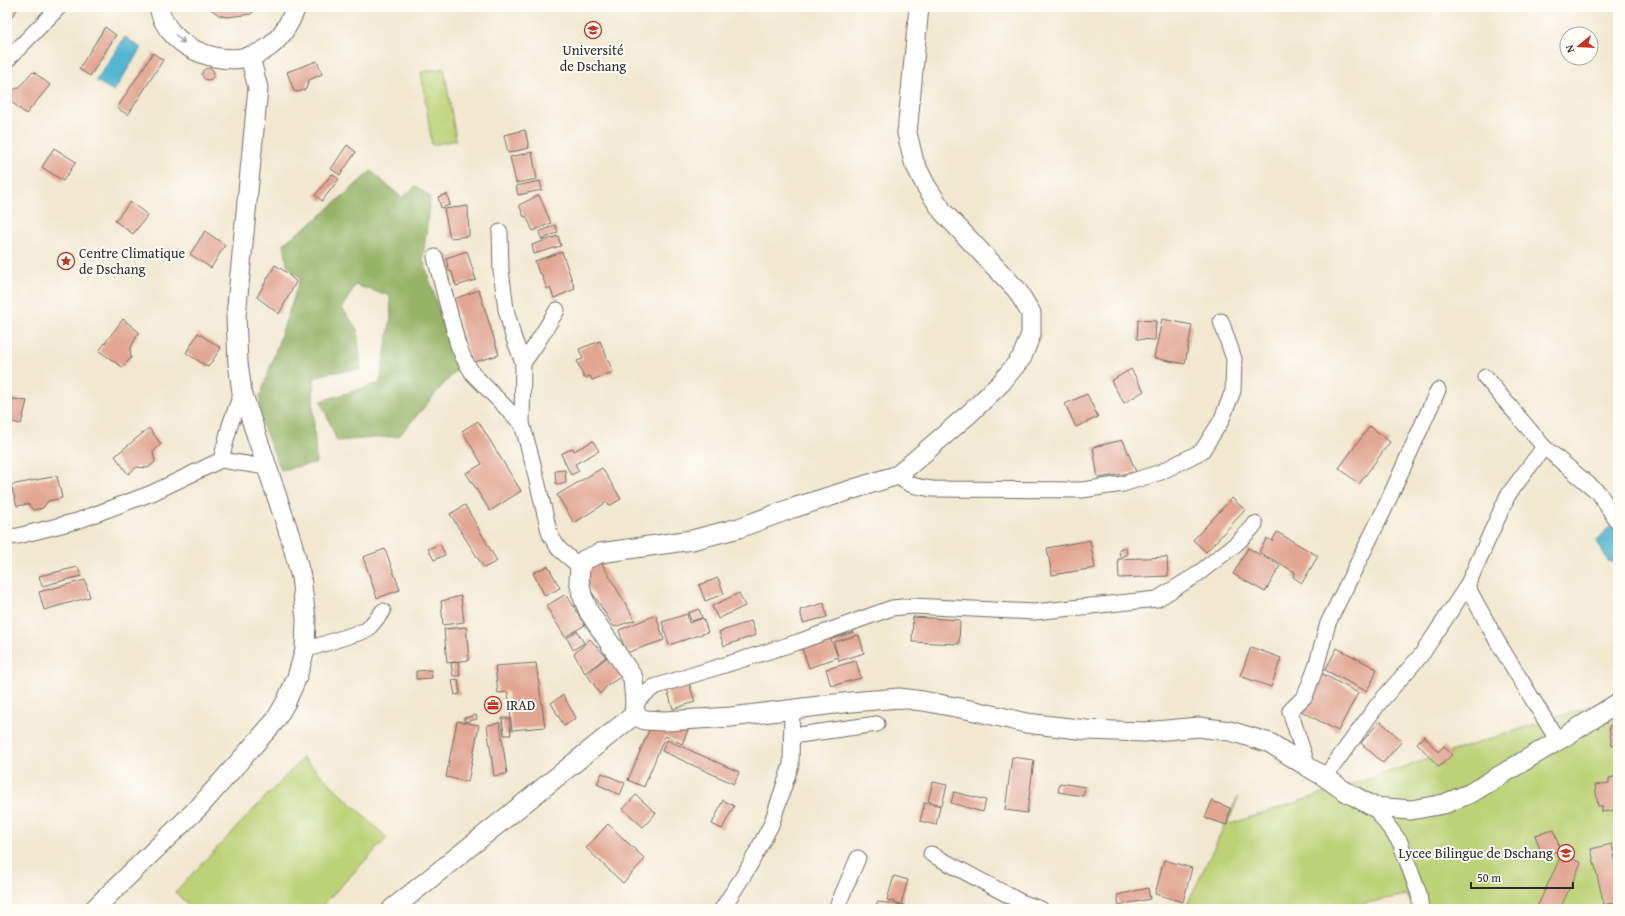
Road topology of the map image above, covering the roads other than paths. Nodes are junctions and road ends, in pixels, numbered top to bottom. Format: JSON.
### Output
{"nodes":[{"id":1,"x":59,"y":7,"type":"edge"},
{"id":2,"x":159,"y":7,"type":"edge"},
{"id":3,"x":296,"y":7,"type":"edge"},
{"id":4,"x":919,"y":7,"type":"edge"},
{"id":5,"x":250,"y":56,"type":"junction"},
{"id":6,"x":7,"y":60,"type":"edge"},
{"id":7,"x":500,"y":232,"type":"dead end"},
{"id":8,"x":435,"y":257,"type":"dead end"},
{"id":9,"x":557,"y":310,"type":"dead end"},
{"id":10,"x":1221,"y":321,"type":"dead end"},
{"id":11,"x":523,"y":363,"type":"junction"},
{"id":12,"x":1485,"y":377,"type":"dead end"},
{"id":13,"x":1438,"y":390,"type":"dead end"},
{"id":14,"x":242,"y":392,"type":"junction"},
{"id":15,"x":522,"y":424,"type":"junction"},
{"id":16,"x":1544,"y":447,"type":"junction"},
{"id":17,"x":221,"y":460,"type":"junction"},
{"id":18,"x":266,"y":467,"type":"junction"},
{"id":19,"x":898,"y":475,"type":"junction"},
{"id":20,"x":1618,"y":523,"type":"edge"},
{"id":21,"x":1255,"y":524,"type":"dead end"},
{"id":22,"x":7,"y":537,"type":"edge"},
{"id":23,"x":580,"y":567,"type":"junction"},
{"id":24,"x":1467,"y":586,"type":"junction"},
{"id":25,"x":383,"y":611,"type":"dead end"},
{"id":26,"x":305,"y":650,"type":"junction"},
{"id":27,"x":1618,"y":703,"type":"edge"},
{"id":28,"x":635,"y":708,"type":"junction"},
{"id":29,"x":792,"y":709,"type":"junction"},
{"id":30,"x":877,"y":724,"type":"dead end"},
{"id":31,"x":791,"y":736,"type":"junction"},
{"id":32,"x":1558,"y":741,"type":"junction"},
{"id":33,"x":1308,"y":767,"type":"junction"},
{"id":34,"x":1325,"y":777,"type":"junction"},
{"id":35,"x":1374,"y":807,"type":"junction"},
{"id":36,"x":930,"y":854,"type":"dead end"},
{"id":37,"x":858,"y":858,"type":"dead end"},
{"id":38,"x":94,"y":909,"type":"edge"},
{"id":39,"x":392,"y":909,"type":"edge"},
{"id":40,"x":722,"y":909,"type":"edge"},
{"id":41,"x":836,"y":909,"type":"edge"},
{"id":42,"x":1041,"y":909,"type":"edge"},
{"id":43,"x":1421,"y":909,"type":"edge"}],
"edges":[{"from":1,"to":6,"type":"street"},
{"from":2,"to":5,"type":"street","one_way":true},
{"from":3,"to":5,"type":"street"},
{"from":4,"to":19,"type":"street"},
{"from":5,"to":14,"type":"street"},
{"from":7,"to":11,"type":"street"},
{"from":8,"to":15,"type":"street"},
{"from":9,"to":11,"type":"street"},
{"from":10,"to":19,"type":"street"},
{"from":11,"to":15,"type":"street"},
{"from":12,"to":16,"type":"street"},
{"from":13,"to":33,"type":"street"},
{"from":14,"to":17,"type":"street"},
{"from":14,"to":18,"type":"street"},
{"from":15,"to":23,"type":"street"},
{"from":16,"to":20,"type":"street"},
{"from":16,"to":24,"type":"street"},
{"from":17,"to":18,"type":"street"},
{"from":17,"to":22,"type":"street"},
{"from":18,"to":26,"type":"street"},
{"from":19,"to":23,"type":"street"},
{"from":21,"to":28,"type":"street"},
{"from":23,"to":28,"type":"street"},
{"from":24,"to":32,"type":"street"},
{"from":24,"to":34,"type":"street"},
{"from":25,"to":26,"type":"street"},
{"from":26,"to":38,"type":"street"},
{"from":27,"to":32,"type":"street"},
{"from":28,"to":29,"type":"street"},
{"from":28,"to":39,"type":"street"},
{"from":29,"to":31,"type":"street"},
{"from":29,"to":33,"type":"street"},
{"from":30,"to":31,"type":"street"},
{"from":31,"to":40,"type":"street"},
{"from":32,"to":35,"type":"street"},
{"from":33,"to":34,"type":"street"},
{"from":34,"to":35,"type":"street"},
{"from":35,"to":43,"type":"street"},
{"from":36,"to":42,"type":"street"},
{"from":37,"to":41,"type":"street"}]}
